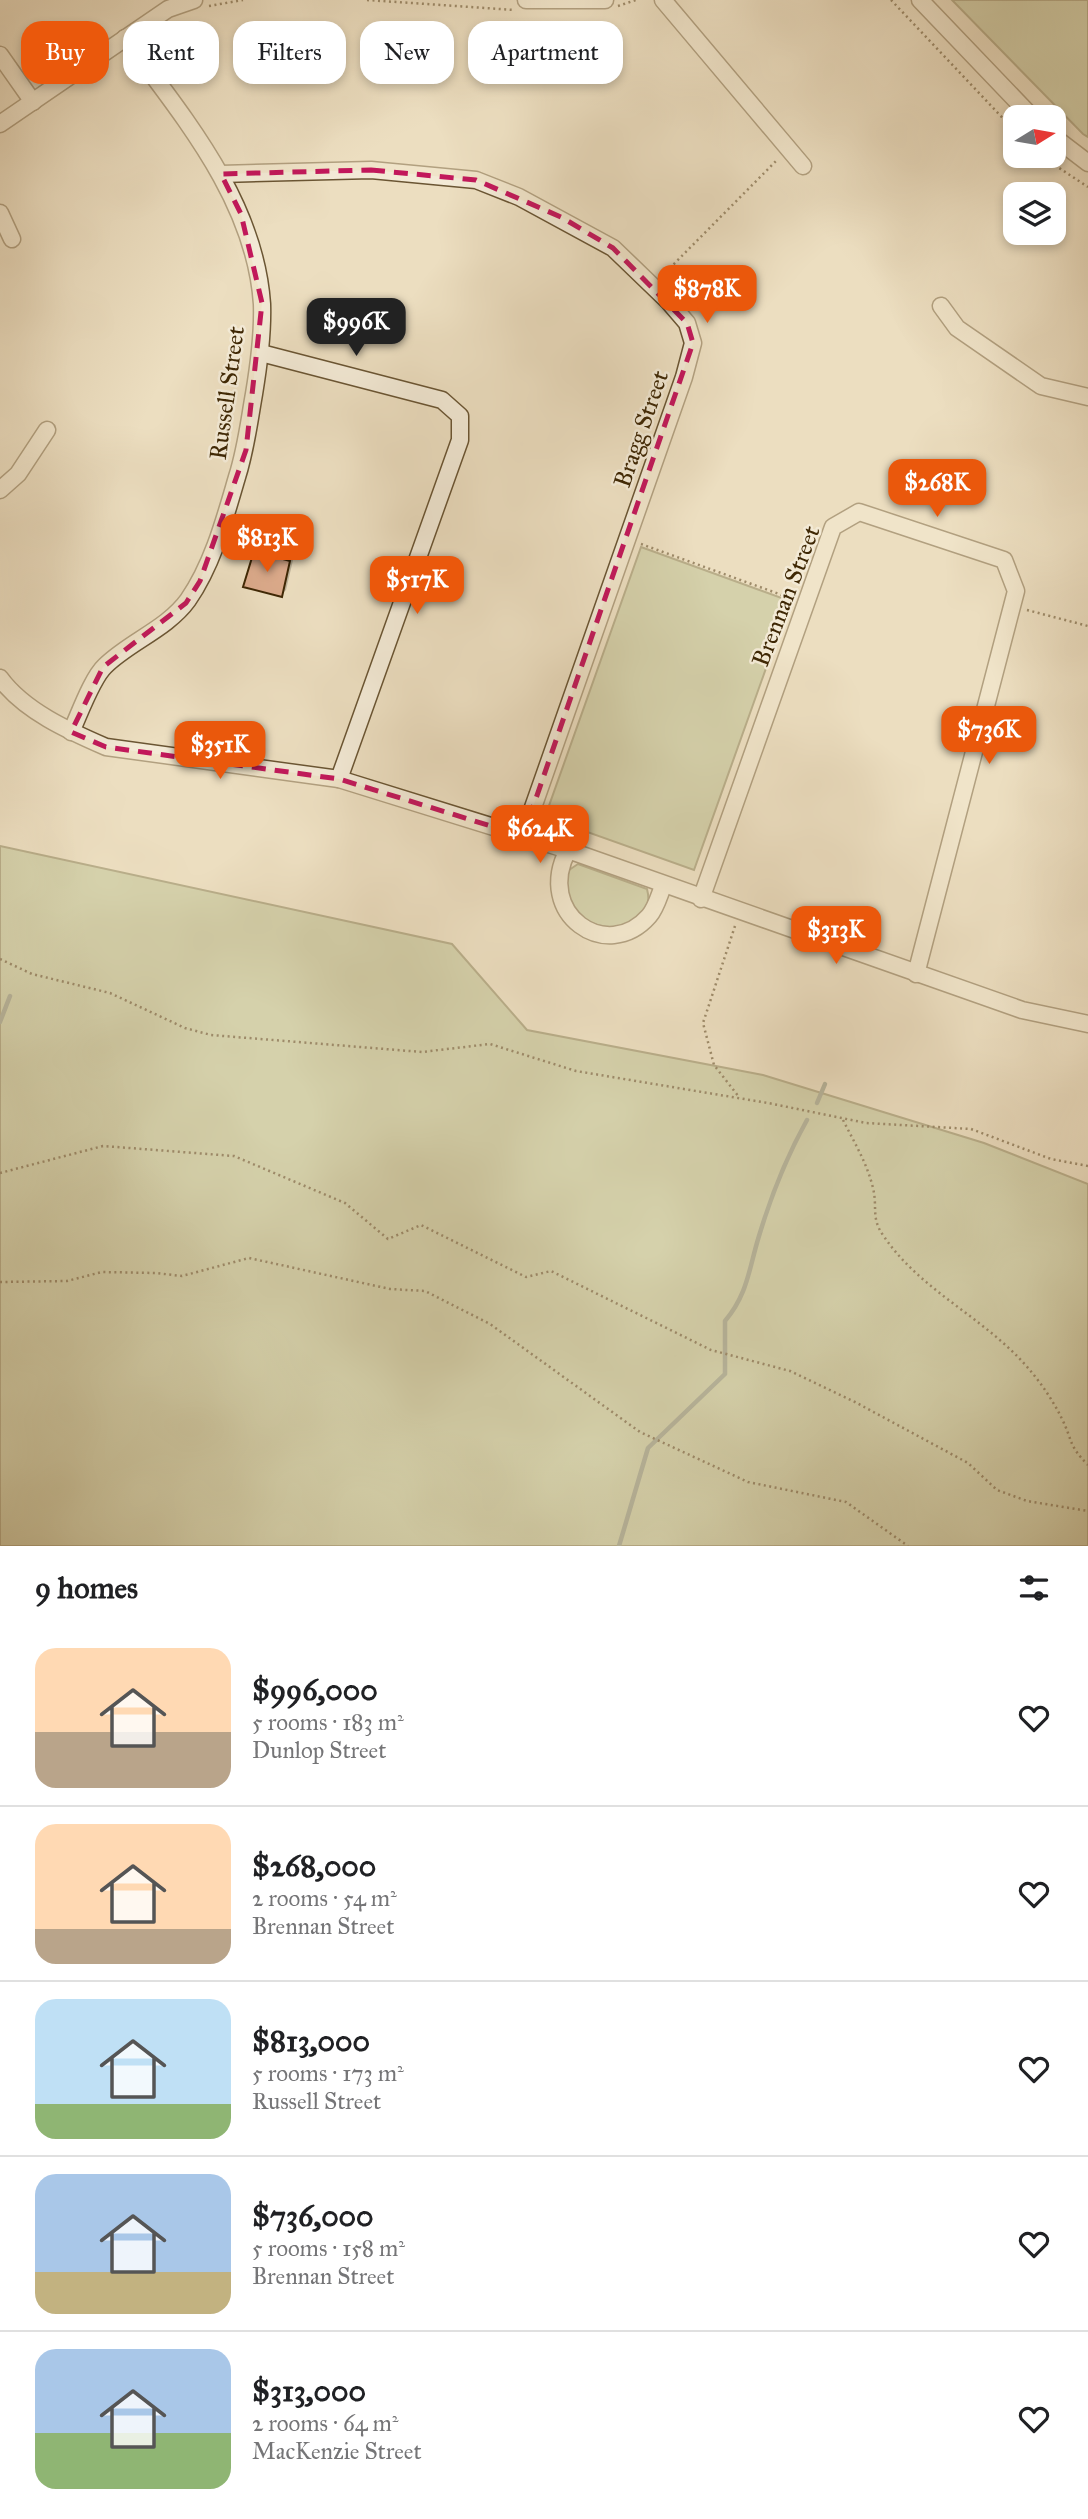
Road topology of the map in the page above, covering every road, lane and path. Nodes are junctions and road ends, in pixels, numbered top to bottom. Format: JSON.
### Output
{"nodes":[{"id":1,"x":194,"y":0,"type":"edge"},
{"id":2,"x":368,"y":0,"type":"edge"},
{"id":3,"x":636,"y":0,"type":"edge"},
{"id":4,"x":663,"y":0,"type":"edge"},
{"id":5,"x":891,"y":0,"type":"edge"},
{"id":6,"x":920,"y":0,"type":"edge"},
{"id":7,"x":610,"y":4,"type":"edge"},
{"id":8,"x":525,"y":5,"type":"edge"},
{"id":9,"x":150,"y":21,"type":"edge"},
{"id":10,"x":123,"y":39,"type":"edge"},
{"id":11,"x":0,"y":55,"type":"edge"},
{"id":12,"x":157,"y":84,"type":"edge"},
{"id":13,"x":33,"y":102,"type":"junction"},
{"id":14,"x":1021,"y":105,"type":"edge"},
{"id":15,"x":1003,"y":118,"type":"edge"},
{"id":16,"x":0,"y":124,"type":"edge"},
{"id":17,"x":1066,"y":146,"type":"edge"},
{"id":18,"x":788,"y":149,"type":"junction"},
{"id":19,"x":1088,"y":163,"type":"edge"},
{"id":20,"x":803,"y":166,"type":"dead end"},
{"id":21,"x":1059,"y":168,"type":"edge"},
{"id":22,"x":220,"y":174,"type":"junction"},
{"id":23,"x":1088,"y":187,"type":"edge"},
{"id":24,"x":0,"y":213,"type":"edge"},
{"id":25,"x":12,"y":239,"type":"dead end"},
{"id":26,"x":653,"y":286,"type":"junction"},
{"id":27,"x":941,"y":306,"type":"dead end"},
{"id":28,"x":261,"y":353,"type":"junction"},
{"id":29,"x":1088,"y":397,"type":"edge"},
{"id":30,"x":47,"y":430,"type":"dead end"},
{"id":31,"x":0,"y":490,"type":"edge"},
{"id":32,"x":627,"y":539,"type":"junction"},
{"id":33,"x":806,"y":604,"type":"junction"},
{"id":34,"x":1012,"y":606,"type":"junction"},
{"id":35,"x":1088,"y":626,"type":"edge"},
{"id":36,"x":0,"y":678,"type":"edge"},
{"id":37,"x":71,"y":732,"type":"junction"},
{"id":38,"x":339,"y":779,"type":"junction"},
{"id":39,"x":523,"y":836,"type":"junction"},
{"id":40,"x":568,"y":850,"type":"junction"},
{"id":41,"x":663,"y":886,"type":"junction"},
{"id":42,"x":701,"y":899,"type":"junction"},
{"id":43,"x":740,"y":913,"type":"junction"},
{"id":44,"x":0,"y":959,"type":"edge"},
{"id":45,"x":916,"y":974,"type":"junction"},
{"id":46,"x":1088,"y":1024,"type":"edge"},
{"id":47,"x":740,"y":1098,"type":"junction"},
{"id":48,"x":842,"y":1118,"type":"junction"},
{"id":49,"x":1088,"y":1166,"type":"edge"},
{"id":50,"x":0,"y":1174,"type":"edge"},
{"id":51,"x":0,"y":1282,"type":"edge"},
{"id":52,"x":1088,"y":1465,"type":"edge"},
{"id":53,"x":1088,"y":1510,"type":"edge"},
{"id":54,"x":908,"y":1546,"type":"edge"}],
"edges":[{"from":1,"to":9,"type":"street"},
{"from":2,"to":8,"type":"path"},
{"from":3,"to":7,"type":"path"},
{"from":4,"to":18,"type":"street"},
{"from":5,"to":15,"type":"path"},
{"from":6,"to":14,"type":"street"},
{"from":7,"to":8,"type":"street"},
{"from":10,"to":13,"type":"street"},
{"from":11,"to":13,"type":"street"},
{"from":12,"to":22,"type":"street","name":"Russell Street"},
{"from":13,"to":16,"type":"street"},
{"from":17,"to":19,"type":"street"},
{"from":18,"to":20,"type":"street"},
{"from":18,"to":26,"type":"path"},
{"from":21,"to":23,"type":"path"},
{"from":22,"to":26,"type":"street","name":"Bragg Street"},
{"from":22,"to":28,"type":"street","name":"Russell Street"},
{"from":24,"to":25,"type":"street"},
{"from":26,"to":32,"type":"street","name":"Bragg Street"},
{"from":27,"to":29,"type":"street"},
{"from":28,"to":37,"type":"street","name":"Russell Street"},
{"from":28,"to":38,"type":"street"},
{"from":30,"to":31,"type":"street"},
{"from":32,"to":33,"type":"path"},
{"from":32,"to":39,"type":"street","name":"Bragg Street"},
{"from":33,"to":34,"type":"street","name":"Brennan Street"},
{"from":33,"to":42,"type":"street","name":"Brennan Street"},
{"from":34,"to":35,"type":"path"},
{"from":34,"to":45,"type":"street","name":"Brennan Street"},
{"from":36,"to":37,"type":"street"},
{"from":37,"to":38,"type":"street"},
{"from":38,"to":39,"type":"street"},
{"from":39,"to":40,"type":"street"},
{"from":40,"to":41,"type":"street"},
{"from":40,"to":41,"type":"street"},
{"from":41,"to":42,"type":"street"},
{"from":42,"to":43,"type":"street"},
{"from":43,"to":45,"type":"street"},
{"from":43,"to":47,"type":"path"},
{"from":44,"to":47,"type":"path"},
{"from":45,"to":46,"type":"street"},
{"from":47,"to":48,"type":"path"},
{"from":48,"to":49,"type":"path"},
{"from":48,"to":52,"type":"path"},
{"from":50,"to":53,"type":"path"},
{"from":51,"to":54,"type":"path"}]}
